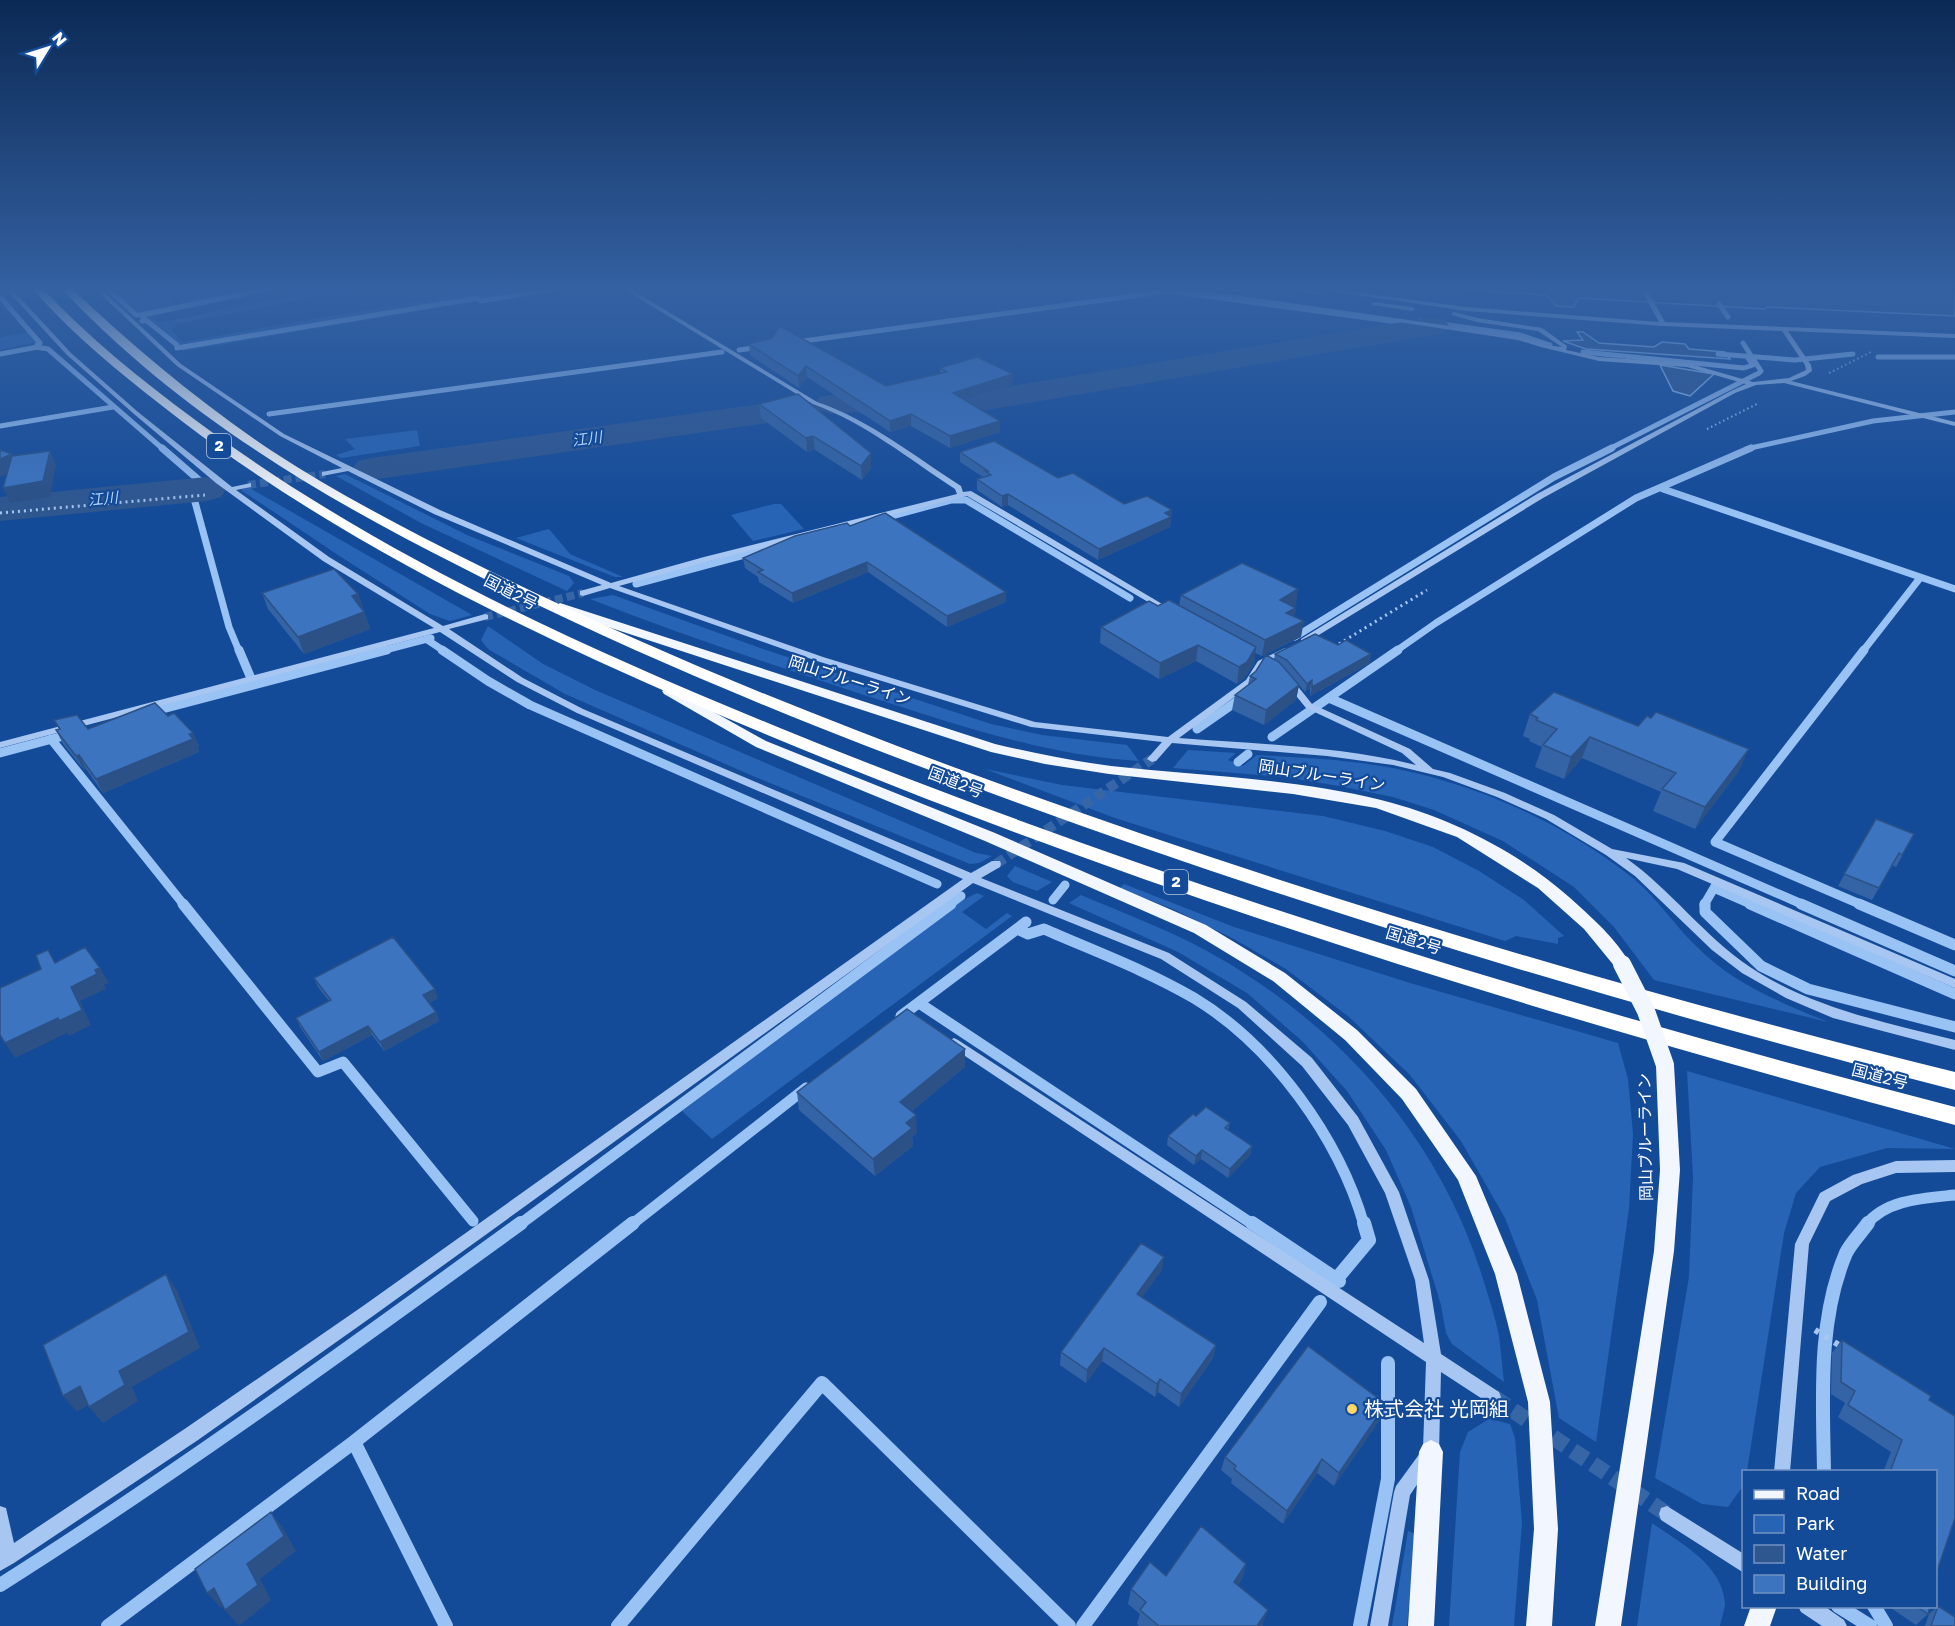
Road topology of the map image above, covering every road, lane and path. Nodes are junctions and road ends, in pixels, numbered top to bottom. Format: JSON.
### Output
{"nodes":[{"id":1,"x":80,"y":364,"type":"edge"},
{"id":2,"x":115,"y":364,"type":"edge"},
{"id":3,"x":149,"y":364,"type":"edge"},
{"id":4,"x":180,"y":364,"type":"edge"},
{"id":5,"x":750,"y":364,"type":"edge"},
{"id":6,"x":1671,"y":364,"type":"edge"},
{"id":7,"x":1806,"y":364,"type":"edge"},
{"id":8,"x":1848,"y":364,"type":"edge"},
{"id":9,"x":1808,"y":368,"type":"junction"},
{"id":10,"x":1786,"y":381,"type":"junction"},
{"id":11,"x":1751,"y":383,"type":"junction"},
{"id":12,"x":1797,"y":384,"type":"junction"},
{"id":13,"x":1955,"y":424,"type":"edge"},
{"id":14,"x":1702,"y":431,"type":"dead end"},
{"id":15,"x":347,"y":469,"type":"junction"},
{"id":16,"x":325,"y":474,"type":"tunnel mouth"},
{"id":17,"x":248,"y":485,"type":"tunnel mouth"},
{"id":18,"x":232,"y":489,"type":"junction"},
{"id":19,"x":960,"y":493,"type":"junction"},
{"id":20,"x":197,"y":494,"type":"dead end"},
{"id":21,"x":0,"y":513,"type":"edge"},
{"id":22,"x":611,"y":586,"type":"junction"},
{"id":23,"x":1434,"y":586,"type":"dead end"},
{"id":24,"x":583,"y":593,"type":"tunnel mouth"},
{"id":25,"x":529,"y":597,"type":"junction"},
{"id":26,"x":1178,"y":616,"type":"edge"},
{"id":27,"x":485,"y":617,"type":"tunnel mouth"},
{"id":28,"x":442,"y":629,"type":"junction"},
{"id":29,"x":1326,"y":652,"type":"edge"},
{"id":30,"x":1281,"y":672,"type":"edge"},
{"id":31,"x":645,"y":677,"type":"junction"},
{"id":32,"x":1170,"y":740,"type":"junction"},
{"id":33,"x":0,"y":745,"type":"edge"},
{"id":34,"x":1152,"y":759,"type":"tunnel mouth"},
{"id":35,"x":1431,"y":772,"type":"junction"},
{"id":36,"x":1610,"y":852,"type":"junction"},
{"id":37,"x":996,"y":864,"type":"tunnel mouth"},
{"id":38,"x":972,"y":878,"type":"junction"},
{"id":39,"x":1955,"y":984,"type":"edge"},
{"id":40,"x":945,"y":1038,"type":"edge"},
{"id":41,"x":1955,"y":1045,"type":"edge"},
{"id":42,"x":1955,"y":1081,"type":"edge"},
{"id":43,"x":1955,"y":1116,"type":"edge"},
{"id":44,"x":1955,"y":1166,"type":"edge"},
{"id":45,"x":1819,"y":1332,"type":"dead end"},
{"id":46,"x":1851,"y":1354,"type":"edge"},
{"id":47,"x":1434,"y":1359,"type":"junction"},
{"id":48,"x":1493,"y":1397,"type":"tunnel mouth"},
{"id":49,"x":1431,"y":1452,"type":"junction"},
{"id":50,"x":1782,"y":1470,"type":"edge"},
{"id":51,"x":0,"y":1514,"type":"edge"},
{"id":52,"x":1667,"y":1514,"type":"tunnel mouth"},
{"id":53,"x":4,"y":1559,"type":"edge"},
{"id":54,"x":1742,"y":1564,"type":"edge"},
{"id":55,"x":1763,"y":1608,"type":"edge"},
{"id":56,"x":1771,"y":1608,"type":"edge"},
{"id":57,"x":1810,"y":1608,"type":"edge"},
{"id":58,"x":1379,"y":1626,"type":"edge"},
{"id":59,"x":1421,"y":1626,"type":"edge"},
{"id":60,"x":1539,"y":1626,"type":"edge"},
{"id":61,"x":1608,"y":1626,"type":"edge"},
{"id":62,"x":1757,"y":1626,"type":"edge"},
{"id":63,"x":1769,"y":1626,"type":"edge"},
{"id":64,"x":1838,"y":1626,"type":"edge"}],
"edges":[{"from":1,"to":18,"type":"street"},
{"from":2,"to":31,"type":"highway","name":"国道2号","number":"2"},
{"from":3,"to":25,"type":"highway","name":"国道2号","number":"2"},
{"from":4,"to":15,"type":"street"},
{"from":5,"to":19,"type":"street"},
{"from":6,"to":11,"type":"street"},
{"from":7,"to":9,"type":"street"},
{"from":8,"to":9,"type":"path"},
{"from":9,"to":10,"type":"street"},
{"from":10,"to":11,"type":"street"},
{"from":10,"to":12,"type":"street"},
{"from":11,"to":32,"type":"street"},
{"from":12,"to":13,"type":"street"},
{"from":12,"to":14,"type":"path"},
{"from":15,"to":16,"type":"street"},
{"from":15,"to":22,"type":"street"},
{"from":17,"to":18,"type":"street"},
{"from":18,"to":28,"type":"street"},
{"from":19,"to":22,"type":"street"},
{"from":19,"to":26,"type":"street"},
{"from":20,"to":21,"type":"path"},
{"from":22,"to":24,"type":"street"},
{"from":22,"to":32,"type":"street"},
{"from":23,"to":29,"type":"path"},
{"from":25,"to":42,"type":"highway","name":"国道2号","number":"2"},
{"from":25,"to":61,"type":"main road","name":"岡山ブルーライン","bridge":true},
{"from":27,"to":28,"type":"street"},
{"from":28,"to":33,"type":"street"},
{"from":28,"to":38,"type":"street"},
{"from":30,"to":35,"type":"street"},
{"from":31,"to":43,"type":"highway","name":"国道2号","number":"2"},
{"from":31,"to":60,"type":"main road"},
{"from":32,"to":34,"type":"street"},
{"from":32,"to":35,"type":"street"},
{"from":35,"to":36,"type":"street"},
{"from":36,"to":39,"type":"street"},
{"from":36,"to":41,"type":"street"},
{"from":37,"to":38,"type":"street"},
{"from":38,"to":47,"type":"street"},
{"from":38,"to":53,"type":"street"},
{"from":40,"to":47,"type":"street"},
{"from":44,"to":50,"type":"street"},
{"from":45,"to":46,"type":"path"},
{"from":47,"to":48,"type":"street"},
{"from":47,"to":49,"type":"street"},
{"from":49,"to":58,"type":"street"},
{"from":49,"to":59,"type":"main road"},
{"from":51,"to":53,"type":"street"},
{"from":52,"to":54,"type":"street"},
{"from":55,"to":62,"type":"main road"},
{"from":56,"to":63,"type":"street"},
{"from":57,"to":64,"type":"street"}]}
